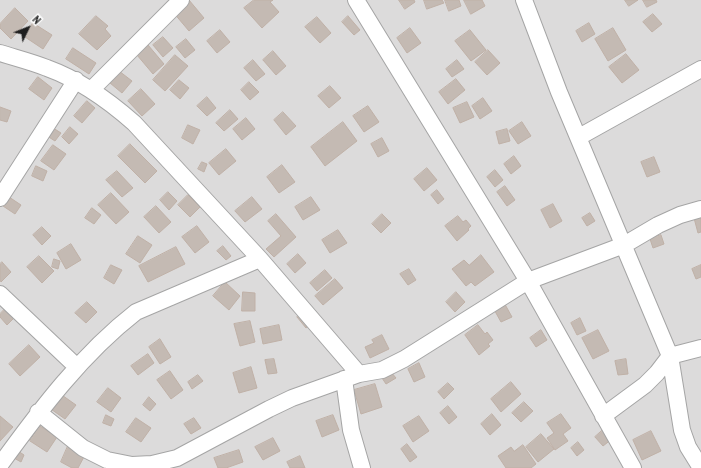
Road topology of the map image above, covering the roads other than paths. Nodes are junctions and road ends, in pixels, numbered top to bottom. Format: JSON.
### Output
{"nodes":[{"id":1,"x":181,"y":0,"type":"edge"},
{"id":2,"x":356,"y":0,"type":"edge"},
{"id":3,"x":524,"y":0,"type":"edge"},
{"id":4,"x":0,"y":53,"type":"edge"},
{"id":5,"x":701,"y":69,"type":"edge"},
{"id":6,"x":76,"y":80,"type":"junction"},
{"id":7,"x":91,"y":90,"type":"junction"},
{"id":8,"x":579,"y":137,"type":"junction"},
{"id":9,"x":0,"y":198,"type":"edge"},
{"id":10,"x":701,"y":209,"type":"edge"},
{"id":11,"x":624,"y":245,"type":"junction"},
{"id":12,"x":260,"y":259,"type":"junction"},
{"id":13,"x":528,"y":281,"type":"junction"},
{"id":14,"x":0,"y":294,"type":"edge"},
{"id":15,"x":701,"y":348,"type":"edge"},
{"id":16,"x":670,"y":356,"type":"junction"},
{"id":17,"x":77,"y":367,"type":"junction"},
{"id":18,"x":352,"y":377,"type":"junction"},
{"id":19,"x":38,"y":412,"type":"junction"},
{"id":20,"x":603,"y":416,"type":"junction"},
{"id":21,"x":0,"y":465,"type":"edge"},
{"id":22,"x":362,"y":468,"type":"edge"},
{"id":23,"x":633,"y":468,"type":"edge"},
{"id":24,"x":701,"y":468,"type":"edge"}],
"edges":[{"from":1,"to":7,"type":"street"},
{"from":2,"to":13,"type":"street"},
{"from":3,"to":8,"type":"street"},
{"from":4,"to":6,"type":"street"},
{"from":5,"to":8,"type":"street"},
{"from":6,"to":7,"type":"street"},
{"from":6,"to":9,"type":"street"},
{"from":7,"to":12,"type":"street"},
{"from":8,"to":11,"type":"street"},
{"from":10,"to":11,"type":"street"},
{"from":11,"to":13,"type":"street"},
{"from":11,"to":16,"type":"street"},
{"from":12,"to":17,"type":"street"},
{"from":12,"to":18,"type":"street"},
{"from":13,"to":18,"type":"street"},
{"from":13,"to":20,"type":"street"},
{"from":14,"to":17,"type":"street"},
{"from":15,"to":16,"type":"street"},
{"from":16,"to":20,"type":"street"},
{"from":16,"to":24,"type":"street"},
{"from":17,"to":19,"type":"street"},
{"from":18,"to":19,"type":"street"},
{"from":18,"to":22,"type":"street"},
{"from":19,"to":21,"type":"street"},
{"from":20,"to":23,"type":"street"}]}
